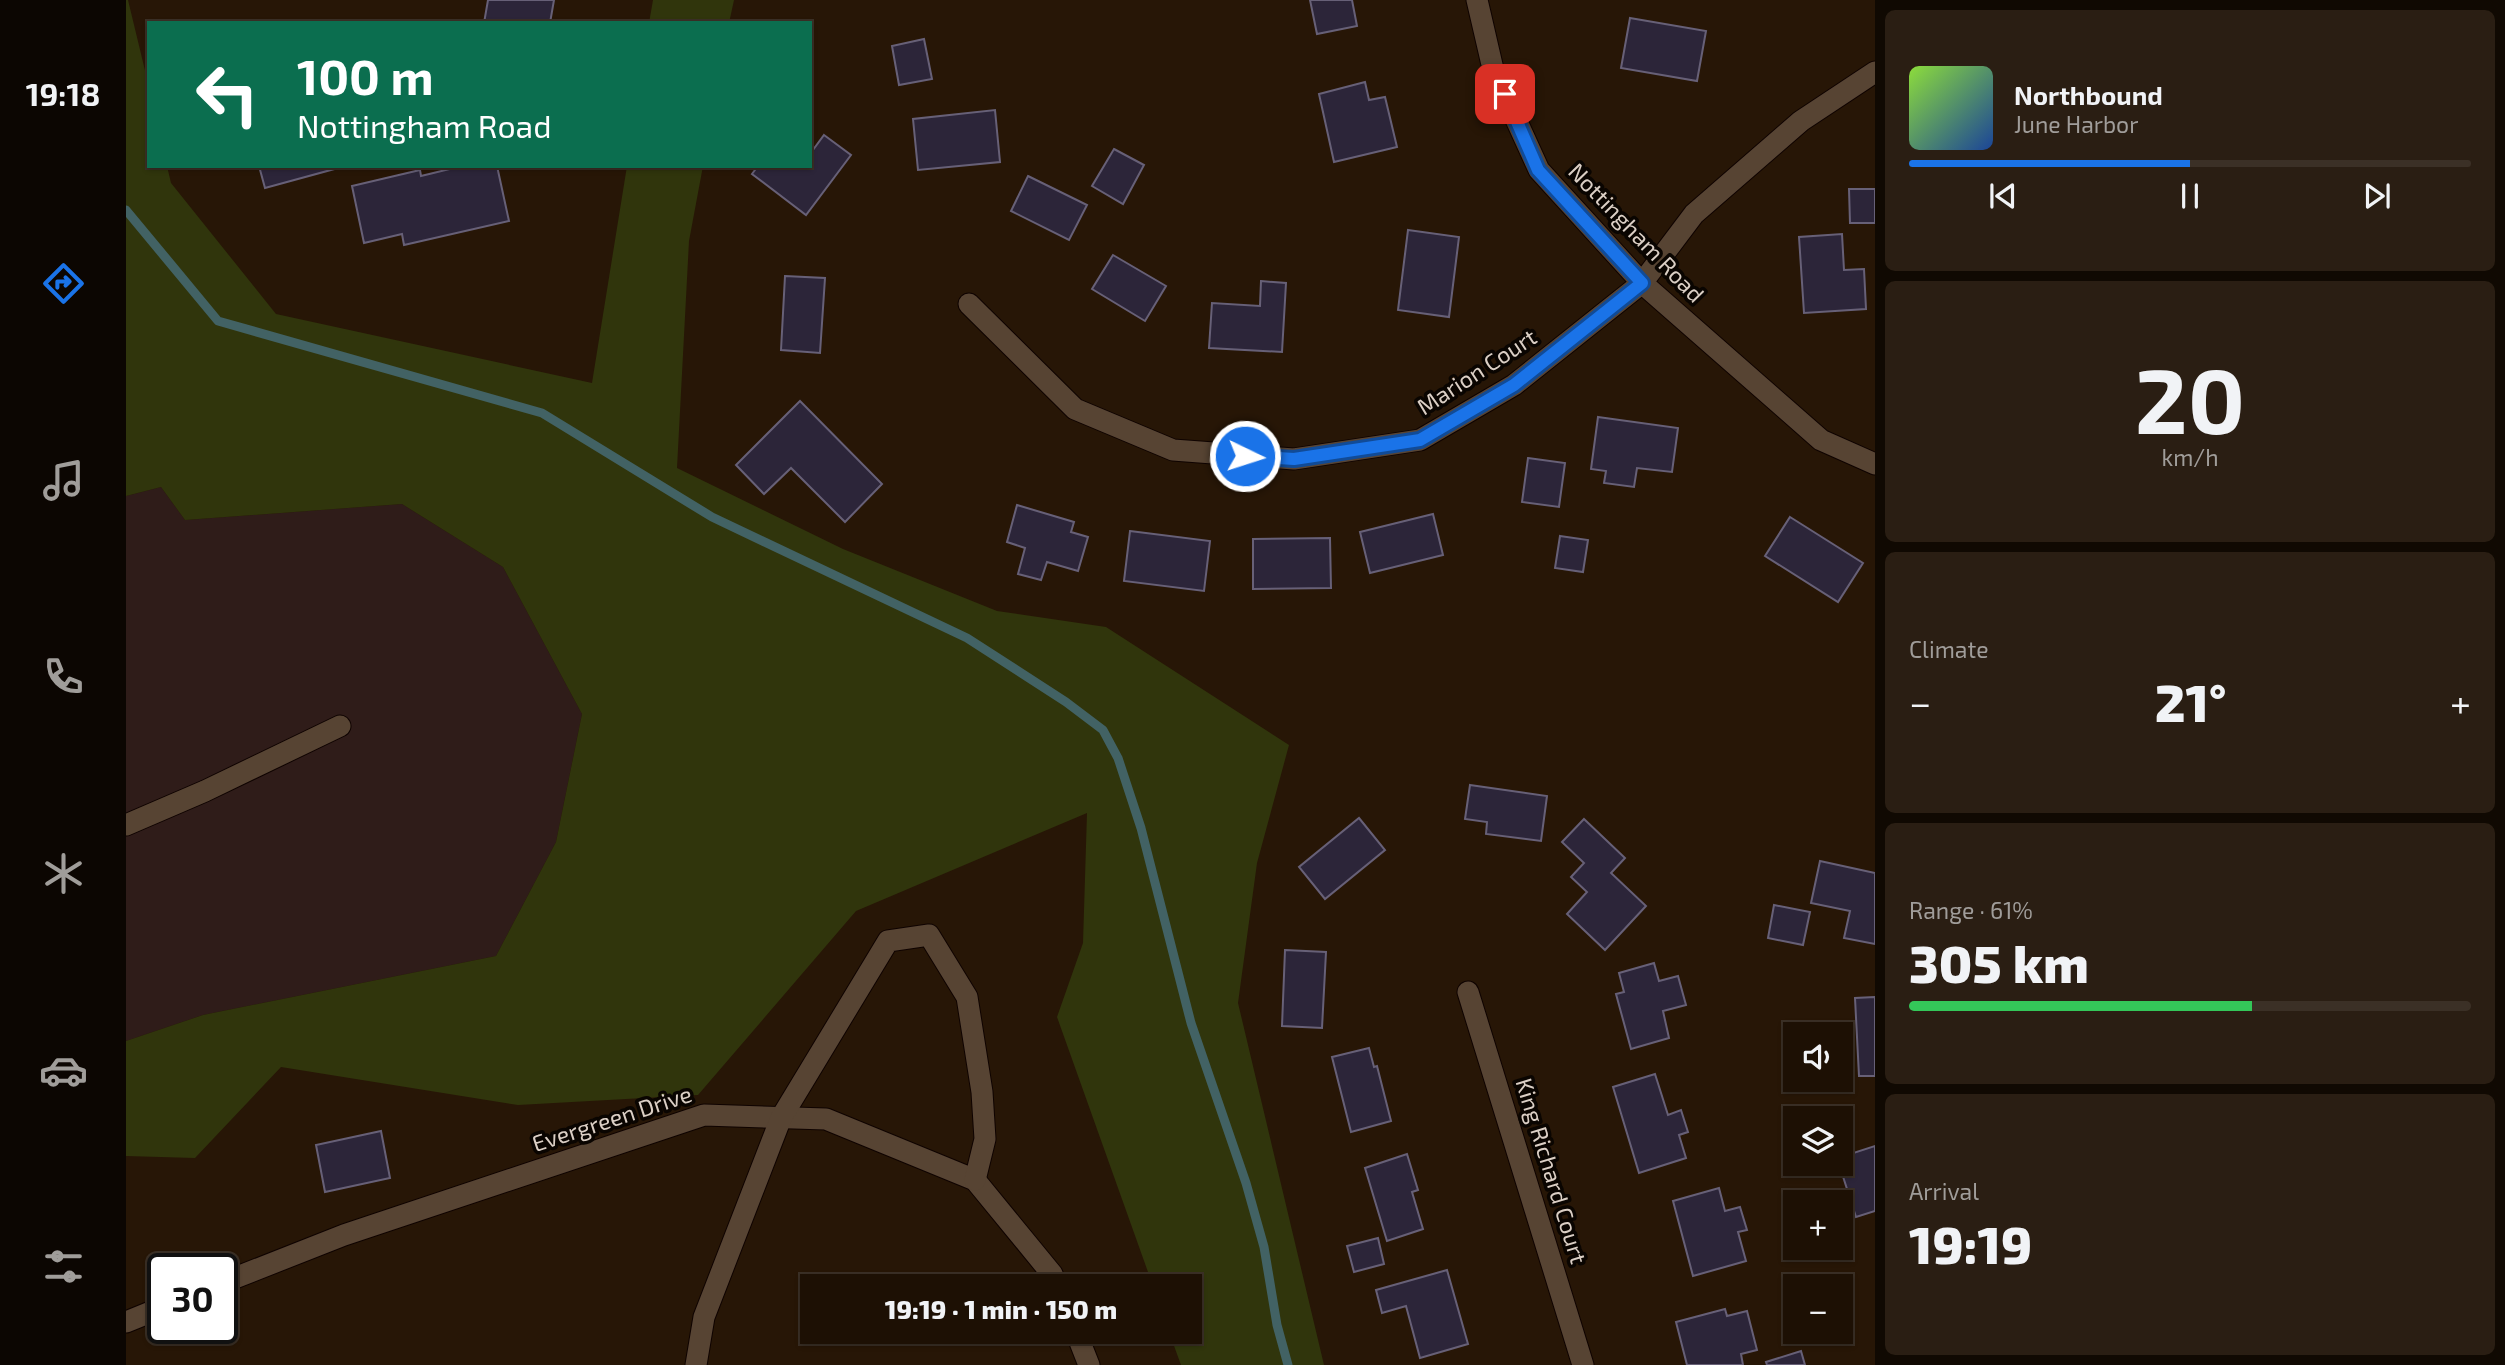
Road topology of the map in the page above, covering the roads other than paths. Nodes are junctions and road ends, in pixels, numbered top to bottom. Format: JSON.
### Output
{"nodes":[{"id":1,"x":1476,"y":0,"type":"edge"},
{"id":2,"x":1875,"y":72,"type":"edge"},
{"id":3,"x":1642,"y":283,"type":"junction"},
{"id":4,"x":970,"y":304,"type":"dead end"},
{"id":5,"x":1875,"y":464,"type":"edge"},
{"id":6,"x":340,"y":726,"type":"dead end"},
{"id":7,"x":126,"y":825,"type":"edge"},
{"id":8,"x":1468,"y":992,"type":"dead end"},
{"id":9,"x":780,"y":1118,"type":"junction"},
{"id":10,"x":975,"y":1180,"type":"junction"},
{"id":11,"x":1052,"y":1274,"type":"edge"},
{"id":12,"x":238,"y":1277,"type":"edge"},
{"id":13,"x":147,"y":1313,"type":"edge"},
{"id":14,"x":126,"y":1322,"type":"edge"},
{"id":15,"x":1081,"y":1344,"type":"edge"},
{"id":16,"x":696,"y":1365,"type":"edge"},
{"id":17,"x":1090,"y":1365,"type":"edge"},
{"id":18,"x":1583,"y":1365,"type":"edge"}],
"edges":[{"from":1,"to":3,"type":"street","name":"Nottingham Road"},
{"from":2,"to":3,"type":"street","name":"Marion Court"},
{"from":3,"to":4,"type":"street","name":"Marion Court"},
{"from":3,"to":5,"type":"street","name":"Nottingham Road"},
{"from":6,"to":7,"type":"street"},
{"from":8,"to":18,"type":"street","name":"King Richard Court"},
{"from":9,"to":10,"type":"street","name":"Evergreen Drive"},
{"from":9,"to":10,"type":"street"},
{"from":9,"to":12,"type":"street","name":"Evergreen Drive"},
{"from":9,"to":16,"type":"street"},
{"from":10,"to":11,"type":"street","name":"Evergreen Drive"},
{"from":13,"to":14,"type":"street"},
{"from":15,"to":17,"type":"street"}]}
